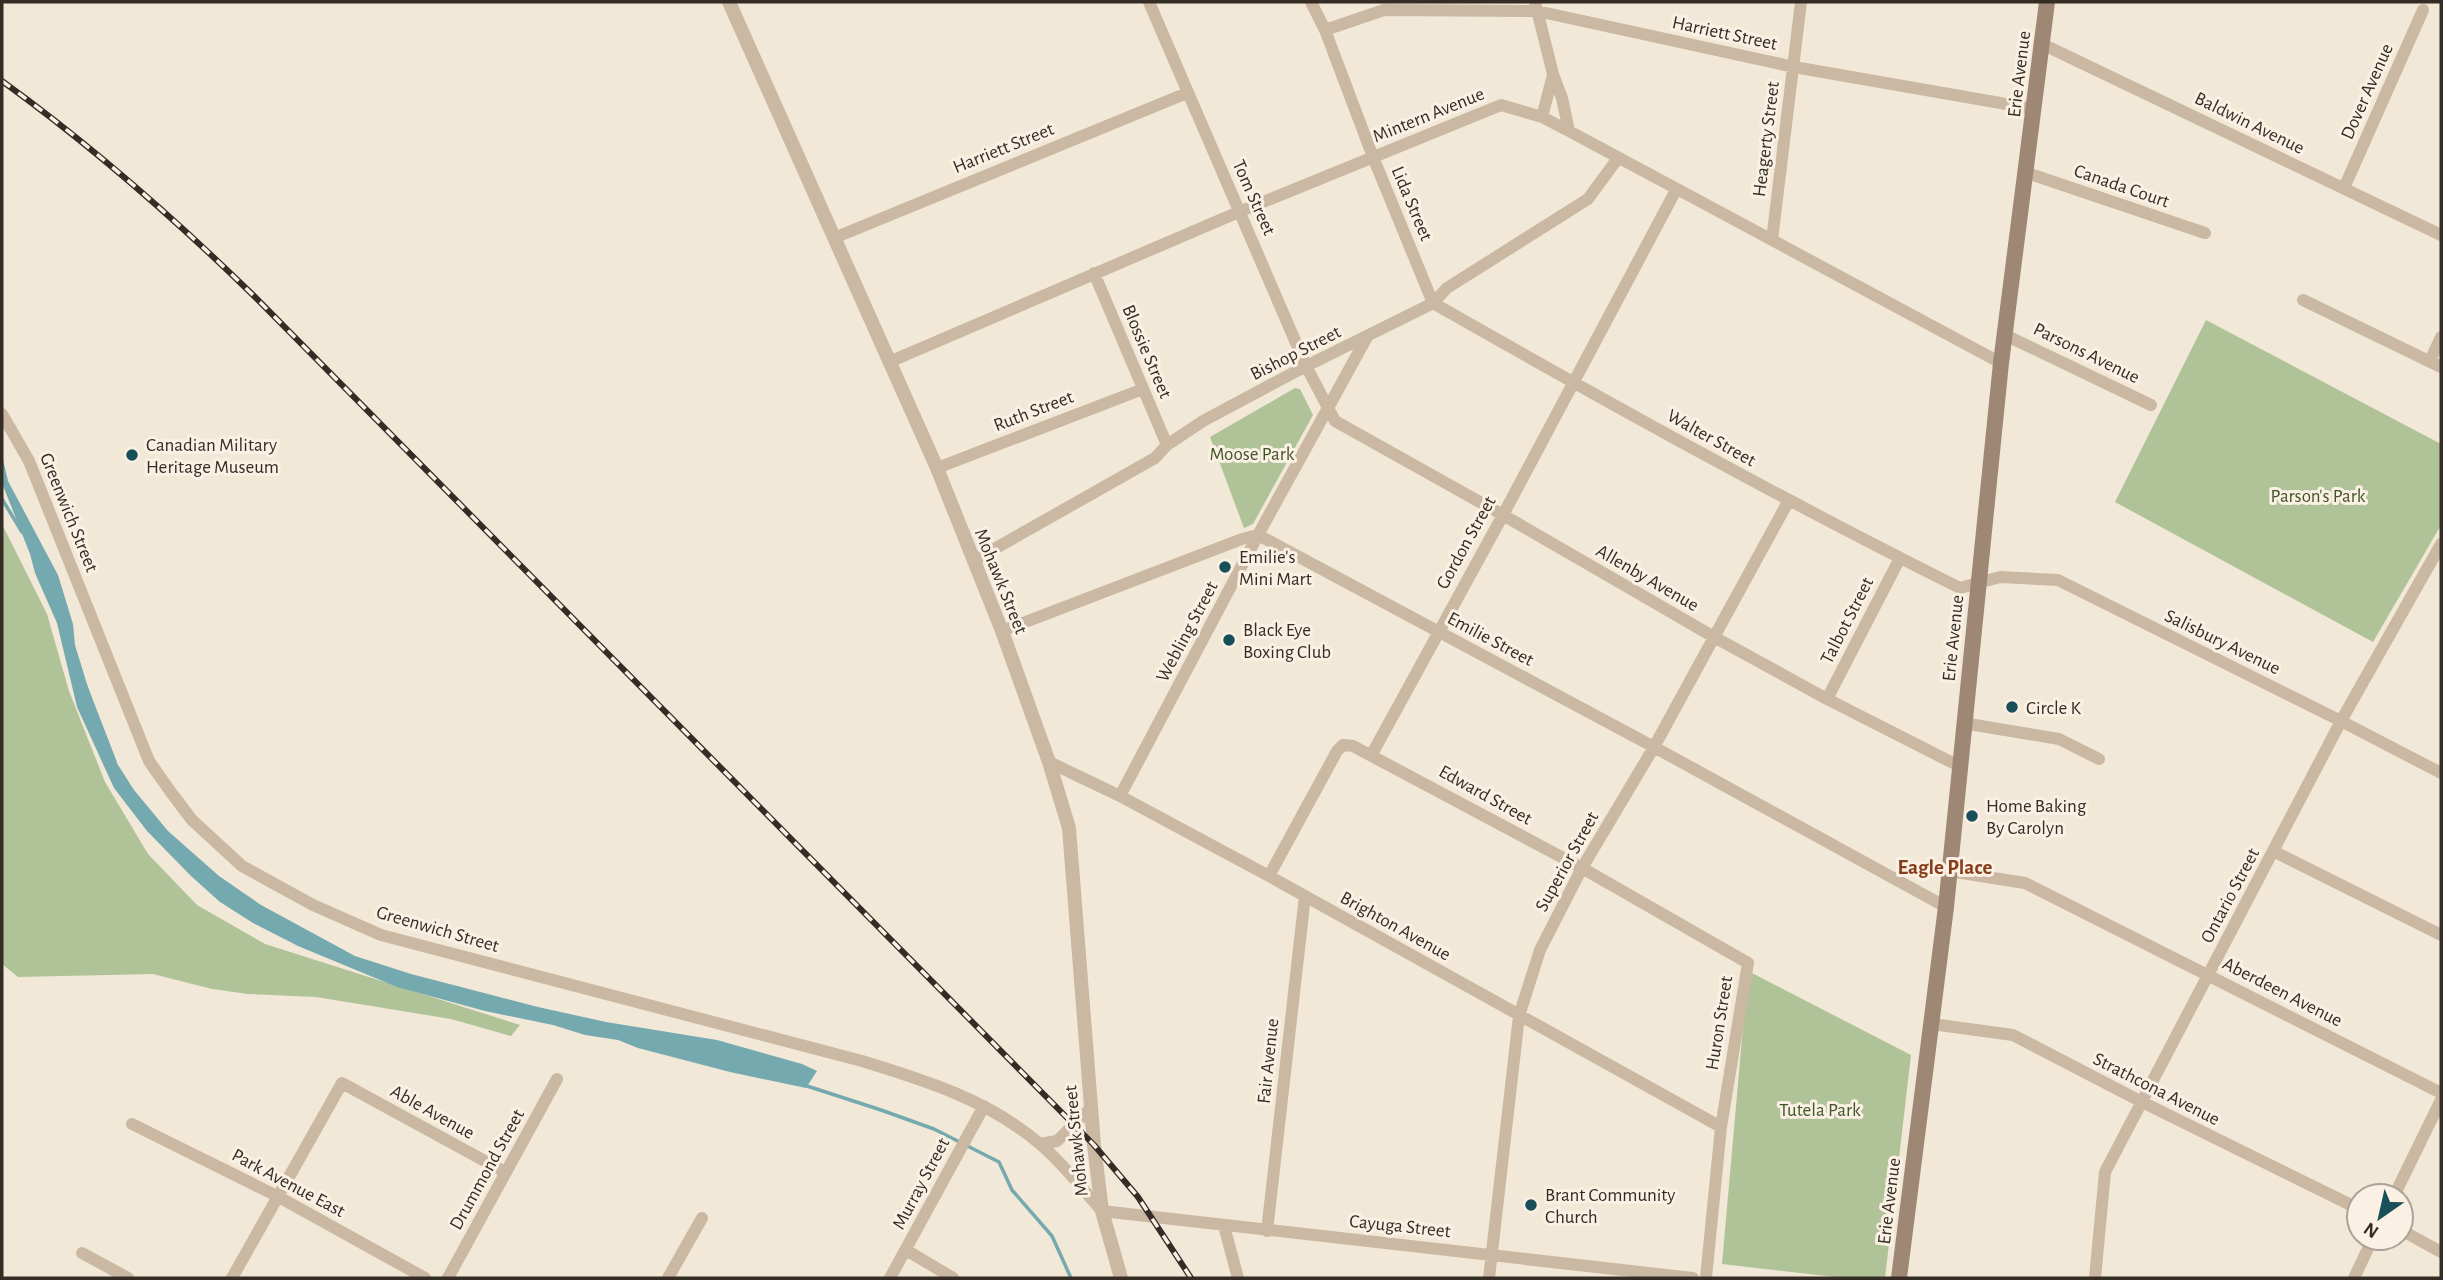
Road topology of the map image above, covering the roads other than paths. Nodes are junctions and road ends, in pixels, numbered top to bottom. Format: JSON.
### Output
{"nodes":[{"id":1,"x":729,"y":2,"type":"edge"},
{"id":2,"x":1149,"y":2,"type":"edge"},
{"id":3,"x":1311,"y":2,"type":"edge"},
{"id":4,"x":1801,"y":2,"type":"edge"},
{"id":5,"x":2047,"y":2,"type":"edge"},
{"id":6,"x":1536,"y":6,"type":"edge"},
{"id":7,"x":2423,"y":10,"type":"dead end"},
{"id":8,"x":1325,"y":30,"type":"junction"},
{"id":9,"x":2042,"y":44,"type":"junction"},
{"id":10,"x":1794,"y":67,"type":"junction"},
{"id":11,"x":1553,"y":75,"type":"junction"},
{"id":12,"x":1187,"y":93,"type":"junction"},
{"id":13,"x":2035,"y":108,"type":"junction"},
{"id":14,"x":1542,"y":117,"type":"junction"},
{"id":15,"x":1569,"y":131,"type":"junction"},
{"id":16,"x":1373,"y":157,"type":"junction"},
{"id":17,"x":1618,"y":158,"type":"junction"},
{"id":18,"x":2027,"y":173,"type":"junction"},
{"id":19,"x":2344,"y":188,"type":"junction"},
{"id":20,"x":1676,"y":190,"type":"junction"},
{"id":21,"x":1241,"y":211,"type":"junction"},
{"id":22,"x":2205,"y":233,"type":"dead end"},
{"id":23,"x":2441,"y":235,"type":"edge"},
{"id":24,"x":834,"y":238,"type":"junction"},
{"id":25,"x":1772,"y":240,"type":"junction"},
{"id":26,"x":1094,"y":274,"type":"junction"},
{"id":27,"x":2303,"y":300,"type":"dead end"},
{"id":28,"x":1433,"y":303,"type":"junction"},
{"id":29,"x":2005,"y":335,"type":"junction"},
{"id":30,"x":1367,"y":337,"type":"junction"},
{"id":31,"x":2441,"y":337,"type":"edge"},
{"id":32,"x":889,"y":362,"type":"junction"},
{"id":33,"x":2001,"y":363,"type":"junction"},
{"id":34,"x":2436,"y":364,"type":"edge"},
{"id":35,"x":1307,"y":366,"type":"junction"},
{"id":36,"x":1573,"y":383,"type":"junction"},
{"id":37,"x":1143,"y":388,"type":"junction"},
{"id":38,"x":2151,"y":405,"type":"dead end"},
{"id":39,"x":1327,"y":408,"type":"junction"},
{"id":40,"x":2,"y":414,"type":"edge"},
{"id":41,"x":1167,"y":445,"type":"junction"},
{"id":42,"x":937,"y":468,"type":"junction"},
{"id":43,"x":1788,"y":500,"type":"junction"},
{"id":44,"x":1503,"y":515,"type":"junction"},
{"id":45,"x":1258,"y":535,"type":"junction"},
{"id":46,"x":2441,"y":544,"type":"edge"},
{"id":47,"x":1900,"y":558,"type":"junction"},
{"id":48,"x":973,"y":561,"type":"junction"},
{"id":49,"x":1979,"y":584,"type":"junction"},
{"id":50,"x":1002,"y":631,"type":"junction"},
{"id":51,"x":1437,"y":631,"type":"junction"},
{"id":52,"x":1714,"y":637,"type":"junction"},
{"id":53,"x":1827,"y":699,"type":"junction"},
{"id":54,"x":2342,"y":721,"type":"junction"},
{"id":55,"x":1963,"y":723,"type":"junction"},
{"id":56,"x":1654,"y":747,"type":"junction"},
{"id":57,"x":1371,"y":754,"type":"junction"},
{"id":58,"x":2099,"y":760,"type":"dead end"},
{"id":59,"x":1049,"y":762,"type":"junction"},
{"id":60,"x":1959,"y":766,"type":"junction"},
{"id":61,"x":2441,"y":773,"type":"edge"},
{"id":62,"x":1120,"y":796,"type":"junction"},
{"id":63,"x":2273,"y":851,"type":"junction"},
{"id":64,"x":1582,"y":868,"type":"junction"},
{"id":65,"x":1949,"y":871,"type":"junction"},
{"id":66,"x":1269,"y":876,"type":"junction"},
{"id":67,"x":1305,"y":896,"type":"junction"},
{"id":68,"x":1946,"y":907,"type":"junction"},
{"id":69,"x":2441,"y":935,"type":"edge"},
{"id":70,"x":2208,"y":975,"type":"junction"},
{"id":71,"x":1519,"y":1016,"type":"junction"},
{"id":72,"x":1932,"y":1024,"type":"junction"},
{"id":73,"x":558,"y":1079,"type":"dead end"},
{"id":74,"x":2441,"y":1093,"type":"edge"},
{"id":75,"x":2441,"y":1100,"type":"edge"},
{"id":76,"x":2142,"y":1102,"type":"junction"},
{"id":77,"x":1090,"y":1109,"type":"junction"},
{"id":78,"x":981,"y":1111,"type":"junction"},
{"id":79,"x":132,"y":1124,"type":"dead end"},
{"id":80,"x":1721,"y":1127,"type":"junction"},
{"id":81,"x":1040,"y":1144,"type":"junction"},
{"id":82,"x":505,"y":1172,"type":"junction"},
{"id":83,"x":2401,"y":1182,"type":"edge"},
{"id":84,"x":277,"y":1195,"type":"junction"},
{"id":85,"x":2345,"y":1202,"type":"edge"},
{"id":86,"x":1102,"y":1211,"type":"junction"},
{"id":87,"x":702,"y":1219,"type":"dead end"},
{"id":88,"x":1224,"y":1226,"type":"junction"},
{"id":89,"x":1267,"y":1231,"type":"junction"},
{"id":90,"x":2415,"y":1238,"type":"edge"},
{"id":91,"x":906,"y":1250,"type":"junction"},
{"id":92,"x":2366,"y":1252,"type":"edge"},
{"id":93,"x":2441,"y":1252,"type":"edge"},
{"id":94,"x":82,"y":1253,"type":"dead end"},
{"id":95,"x":1492,"y":1254,"type":"junction"},
{"id":96,"x":128,"y":1278,"type":"edge"},
{"id":97,"x":232,"y":1278,"type":"edge"},
{"id":98,"x":425,"y":1278,"type":"edge"},
{"id":99,"x":448,"y":1278,"type":"edge"},
{"id":100,"x":668,"y":1278,"type":"edge"},
{"id":101,"x":890,"y":1278,"type":"edge"},
{"id":102,"x":953,"y":1278,"type":"edge"},
{"id":103,"x":1121,"y":1278,"type":"edge"},
{"id":104,"x":1238,"y":1278,"type":"edge"},
{"id":105,"x":1489,"y":1278,"type":"edge"},
{"id":106,"x":1693,"y":1278,"type":"edge"},
{"id":107,"x":1706,"y":1278,"type":"edge"},
{"id":108,"x":1899,"y":1278,"type":"edge"},
{"id":109,"x":2095,"y":1278,"type":"edge"},
{"id":110,"x":2354,"y":1278,"type":"edge"}],
"edges":[{"from":1,"to":24,"type":"street","name":"Mohawk Street"},
{"from":2,"to":12,"type":"street","name":"Tom Street"},
{"from":3,"to":8,"type":"street","name":"Lida Street"},
{"from":4,"to":10,"type":"street","name":"Heagerty Street"},
{"from":5,"to":9,"type":"main road","name":"Erie Avenue"},
{"from":6,"to":8,"type":"street","name":"Harriett Street"},
{"from":6,"to":10,"type":"street","name":"Harriett Street"},
{"from":6,"to":11,"type":"street"},
{"from":7,"to":19,"type":"street","name":"Dover Avenue"},
{"from":8,"to":16,"type":"street","name":"Lida Street"},
{"from":9,"to":13,"type":"main road","name":"Erie Avenue"},
{"from":9,"to":19,"type":"street","name":"Baldwin Avenue"},
{"from":10,"to":13,"type":"street","name":"Harriett Street"},
{"from":10,"to":25,"type":"street","name":"Heagerty Street"},
{"from":11,"to":14,"type":"street"},
{"from":11,"to":15,"type":"street"},
{"from":12,"to":21,"type":"street","name":"Tom Street"},
{"from":12,"to":24,"type":"street","name":"Harriett Street"},
{"from":13,"to":18,"type":"main road","name":"Erie Avenue"},
{"from":14,"to":15,"type":"street","name":"Mintern Avenue"},
{"from":14,"to":16,"type":"street","name":"Mintern Avenue"},
{"from":15,"to":17,"type":"street","name":"Mintern Avenue"},
{"from":16,"to":21,"type":"street","name":"Mintern Avenue"},
{"from":16,"to":28,"type":"street","name":"Lida Street"},
{"from":17,"to":20,"type":"street","name":"Mintern Avenue"},
{"from":17,"to":28,"type":"street","name":"Bishop Street"},
{"from":18,"to":22,"type":"street","name":"Canada Court"},
{"from":18,"to":29,"type":"main road","name":"Erie Avenue"},
{"from":19,"to":23,"type":"street","name":"Baldwin Avenue"},
{"from":20,"to":25,"type":"street","name":"Mintern Avenue"},
{"from":20,"to":36,"type":"street","name":"Gordon Street"},
{"from":21,"to":26,"type":"street","name":"Mintern Avenue"},
{"from":21,"to":35,"type":"street","name":"Tom Street"},
{"from":24,"to":32,"type":"street","name":"Mohawk Street"},
{"from":25,"to":33,"type":"street","name":"Mintern Avenue"},
{"from":26,"to":32,"type":"street","name":"Mintern Avenue"},
{"from":26,"to":37,"type":"street","name":"Blossie Street"},
{"from":27,"to":34,"type":"street"},
{"from":28,"to":30,"type":"street","name":"Bishop Street"},
{"from":28,"to":36,"type":"street","name":"Walter Street"},
{"from":29,"to":33,"type":"main road","name":"Erie Avenue"},
{"from":29,"to":38,"type":"street","name":"Parsons Avenue"},
{"from":30,"to":35,"type":"street","name":"Bishop Street"},
{"from":30,"to":39,"type":"street","name":"Webling Street"},
{"from":31,"to":34,"type":"street"},
{"from":32,"to":42,"type":"street","name":"Mohawk Street"},
{"from":33,"to":49,"type":"main road","name":"Erie Avenue"},
{"from":35,"to":39,"type":"street","name":"Tom Street"},
{"from":35,"to":41,"type":"street","name":"Bishop Street"},
{"from":36,"to":43,"type":"street","name":"Walter Street"},
{"from":36,"to":44,"type":"street","name":"Gordon Street"},
{"from":37,"to":41,"type":"street","name":"Blossie Street"},
{"from":37,"to":42,"type":"street","name":"Ruth Street"},
{"from":39,"to":44,"type":"street","name":"Allenby Avenue"},
{"from":39,"to":45,"type":"street","name":"Webling Street"},
{"from":40,"to":78,"type":"street","name":"Greenwich Street"},
{"from":41,"to":48,"type":"street","name":"Bishop Street"},
{"from":42,"to":48,"type":"street","name":"Mohawk Street"},
{"from":43,"to":47,"type":"street","name":"Walter Street"},
{"from":43,"to":52,"type":"street","name":"Superior Street"},
{"from":44,"to":51,"type":"street","name":"Gordon Street"},
{"from":44,"to":52,"type":"street","name":"Allenby Avenue"},
{"from":45,"to":50,"type":"street"},
{"from":45,"to":51,"type":"street","name":"Emilie Street"},
{"from":45,"to":62,"type":"street","name":"Webling Street"},
{"from":46,"to":54,"type":"street","name":"Ontario Street"},
{"from":47,"to":49,"type":"street","name":"Walter Street"},
{"from":47,"to":53,"type":"street","name":"Talbot Street"},
{"from":48,"to":50,"type":"street","name":"Mohawk Street"},
{"from":49,"to":54,"type":"street","name":"Salisbury Avenue"},
{"from":49,"to":55,"type":"main road","name":"Erie Avenue"},
{"from":50,"to":59,"type":"street","name":"Mohawk Street"},
{"from":51,"to":56,"type":"street","name":"Emilie Street"},
{"from":51,"to":57,"type":"street","name":"Gordon Street"},
{"from":52,"to":53,"type":"street","name":"Allenby Avenue"},
{"from":52,"to":56,"type":"street","name":"Superior Street"},
{"from":53,"to":60,"type":"street","name":"Allenby Avenue"},
{"from":54,"to":61,"type":"street","name":"Salisbury Avenue"},
{"from":54,"to":63,"type":"street","name":"Ontario Street"},
{"from":55,"to":58,"type":"street"},
{"from":55,"to":60,"type":"main road","name":"Erie Avenue"},
{"from":56,"to":64,"type":"street","name":"Superior Street"},
{"from":56,"to":68,"type":"street","name":"Emilie Street"},
{"from":57,"to":64,"type":"street","name":"Edward Street"},
{"from":57,"to":66,"type":"street"},
{"from":59,"to":62,"type":"street","name":"Brighton Avenue"},
{"from":59,"to":77,"type":"street","name":"Mohawk Street"},
{"from":60,"to":65,"type":"main road","name":"Erie Avenue"},
{"from":62,"to":66,"type":"street","name":"Brighton Avenue"},
{"from":63,"to":69,"type":"street"},
{"from":63,"to":70,"type":"street","name":"Ontario Street"},
{"from":64,"to":71,"type":"street","name":"Superior Street"},
{"from":64,"to":80,"type":"street","name":"Huron Street"},
{"from":65,"to":68,"type":"main road","name":"Erie Avenue"},
{"from":65,"to":70,"type":"street","name":"Aberdeen Avenue"},
{"from":66,"to":67,"type":"street","name":"Brighton Avenue"},
{"from":67,"to":71,"type":"street","name":"Brighton Avenue"},
{"from":67,"to":89,"type":"street","name":"Fair Avenue"},
{"from":68,"to":72,"type":"main road","name":"Erie Avenue"},
{"from":70,"to":74,"type":"street","name":"Aberdeen Avenue"},
{"from":70,"to":76,"type":"street","name":"Ontario Street"},
{"from":71,"to":80,"type":"street","name":"Brighton Avenue"},
{"from":71,"to":95,"type":"street","name":"Superior Street"},
{"from":72,"to":76,"type":"street","name":"Strathcona Avenue"},
{"from":72,"to":108,"type":"main road","name":"Erie Avenue"},
{"from":73,"to":82,"type":"street","name":"Drummond Street"},
{"from":75,"to":83,"type":"street"},
{"from":76,"to":85,"type":"street","name":"Strathcona Avenue"},
{"from":76,"to":109,"type":"street","name":"Ontario Street"},
{"from":77,"to":81,"type":"street"},
{"from":77,"to":86,"type":"street","name":"Mohawk Street"},
{"from":78,"to":81,"type":"street","name":"Greenwich Street"},
{"from":78,"to":91,"type":"street","name":"Murray Street"},
{"from":79,"to":84,"type":"street","name":"Park Avenue East"},
{"from":80,"to":107,"type":"street","name":"Huron Street"},
{"from":81,"to":86,"type":"street","name":"Greenwich Street"},
{"from":82,"to":84,"type":"street","name":"Able Avenue"},
{"from":82,"to":99,"type":"street","name":"Drummond Street"},
{"from":84,"to":97,"type":"street"},
{"from":84,"to":98,"type":"street","name":"Park Avenue East"},
{"from":86,"to":88,"type":"street","name":"Cayuga Street"},
{"from":86,"to":103,"type":"street","name":"Greenwich Street"},
{"from":87,"to":100,"type":"street"},
{"from":88,"to":89,"type":"street","name":"Cayuga Street"},
{"from":88,"to":104,"type":"street"},
{"from":89,"to":95,"type":"street","name":"Cayuga Street"},
{"from":90,"to":93,"type":"street"},
{"from":91,"to":101,"type":"street","name":"Murray Street"},
{"from":91,"to":102,"type":"street"},
{"from":92,"to":110,"type":"street"},
{"from":94,"to":96,"type":"street"},
{"from":95,"to":105,"type":"street","name":"Superior Street"},
{"from":95,"to":106,"type":"street","name":"Cayuga Street"}]}
